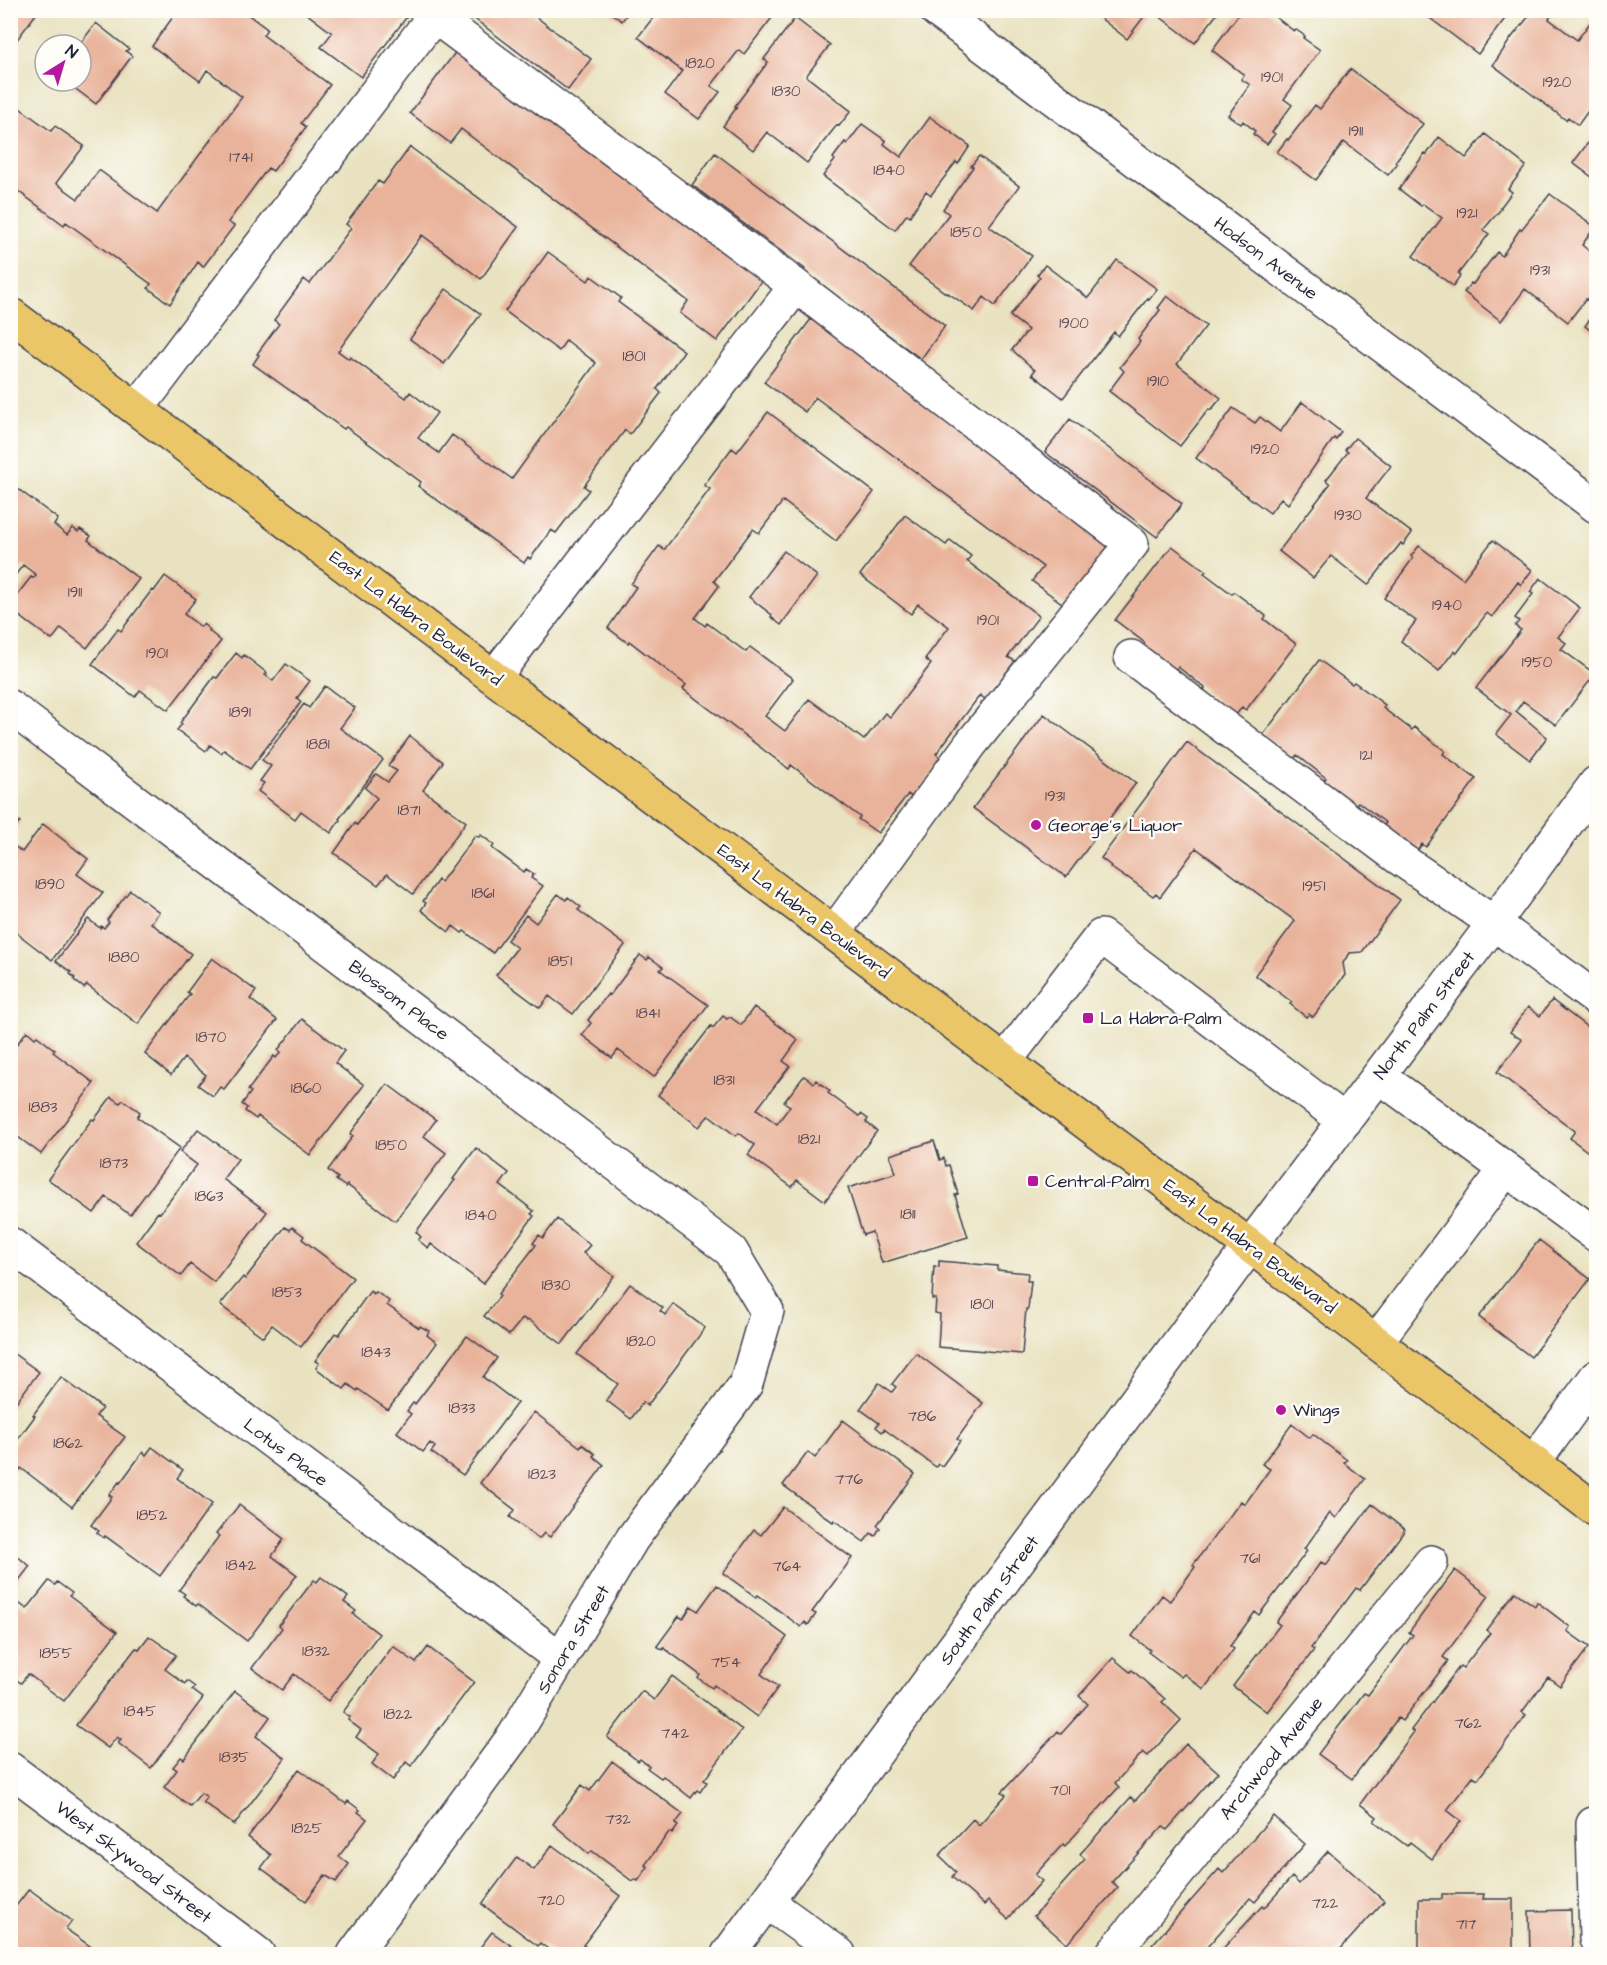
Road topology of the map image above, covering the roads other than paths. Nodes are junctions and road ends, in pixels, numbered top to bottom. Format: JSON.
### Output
{"nodes":[{"id":1,"x":936,"y":10,"type":"edge"},
{"id":2,"x":430,"y":13,"type":"edge"},
{"id":3,"x":796,"y":286,"type":"junction"},
{"id":4,"x":10,"y":314,"type":"edge"},
{"id":5,"x":137,"y":409,"type":"junction"},
{"id":6,"x":1596,"y":506,"type":"edge"},
{"id":7,"x":1131,"y":657,"type":"dead end"},
{"id":8,"x":494,"y":677,"type":"junction"},
{"id":9,"x":10,"y":707,"type":"edge"},
{"id":10,"x":1596,"y":783,"type":"edge"},
{"id":11,"x":1494,"y":923,"type":"junction"},
{"id":12,"x":834,"y":933,"type":"junction"},
{"id":13,"x":1596,"y":999,"type":"edge"},
{"id":14,"x":1004,"y":1062,"type":"junction"},
{"id":15,"x":1379,"y":1076,"type":"junction"},
{"id":16,"x":1345,"y":1121,"type":"junction"},
{"id":17,"x":1506,"y":1169,"type":"junction"},
{"id":18,"x":1596,"y":1235,"type":"edge"},
{"id":19,"x":10,"y":1244,"type":"edge"},
{"id":20,"x":1250,"y":1246,"type":"junction"},
{"id":21,"x":767,"y":1311,"type":"joint"},
{"id":22,"x":1377,"y":1342,"type":"junction"},
{"id":23,"x":1596,"y":1377,"type":"edge"},
{"id":24,"x":1534,"y":1462,"type":"junction"},
{"id":25,"x":1596,"y":1510,"type":"edge"},
{"id":26,"x":1431,"y":1562,"type":"dead end"},
{"id":27,"x":561,"y":1659,"type":"junction"},
{"id":28,"x":10,"y":1769,"type":"edge"},
{"id":29,"x":1593,"y":1824,"type":"dead end"},
{"id":30,"x":766,"y":1902,"type":"junction"},
{"id":31,"x":1596,"y":1939,"type":"edge"},
{"id":32,"x":258,"y":1954,"type":"edge"},
{"id":33,"x":354,"y":1954,"type":"edge"},
{"id":34,"x":728,"y":1954,"type":"edge"},
{"id":35,"x":839,"y":1954,"type":"edge"},
{"id":36,"x":1112,"y":1954,"type":"edge"}],
"edges":[{"from":1,"to":6,"type":"street","name":"Hodson Avenue"},
{"from":2,"to":3,"type":"street"},
{"from":2,"to":5,"type":"street"},
{"from":3,"to":8,"type":"street"},
{"from":3,"to":12,"type":"street"},
{"from":4,"to":5,"type":"main road","name":"East La Habra Boulevard"},
{"from":5,"to":8,"type":"main road","name":"East La Habra Boulevard"},
{"from":7,"to":11,"type":"street"},
{"from":8,"to":12,"type":"main road","name":"East La Habra Boulevard"},
{"from":9,"to":21,"type":"street","name":"Blossom Place"},
{"from":10,"to":11,"type":"street","name":"North Palm Street"},
{"from":11,"to":13,"type":"street"},
{"from":11,"to":15,"type":"street","name":"North Palm Street"},
{"from":12,"to":14,"type":"main road","name":"East La Habra Boulevard"},
{"from":14,"to":16,"type":"street"},
{"from":14,"to":20,"type":"main road","name":"East La Habra Boulevard"},
{"from":15,"to":16,"type":"street","name":"North Palm Street"},
{"from":15,"to":17,"type":"street"},
{"from":16,"to":20,"type":"street","name":"North Palm Street"},
{"from":17,"to":18,"type":"street"},
{"from":17,"to":22,"type":"street"},
{"from":19,"to":27,"type":"street","name":"Lotus Place"},
{"from":20,"to":22,"type":"main road","name":"East La Habra Boulevard"},
{"from":20,"to":30,"type":"street","name":"South Palm Street"},
{"from":21,"to":27,"type":"street","name":"Sonora Street"},
{"from":22,"to":24,"type":"main road","name":"East La Habra Boulevard"},
{"from":23,"to":24,"type":"street"},
{"from":24,"to":25,"type":"main road","name":"East La Habra Boulevard"},
{"from":26,"to":36,"type":"street","name":"Archwood Avenue"},
{"from":27,"to":33,"type":"street","name":"Sonora Street"},
{"from":28,"to":32,"type":"street","name":"West Skywood Street"},
{"from":29,"to":31,"type":"street"},
{"from":30,"to":34,"type":"street","name":"South Palm Street"},
{"from":30,"to":35,"type":"street"}]}
